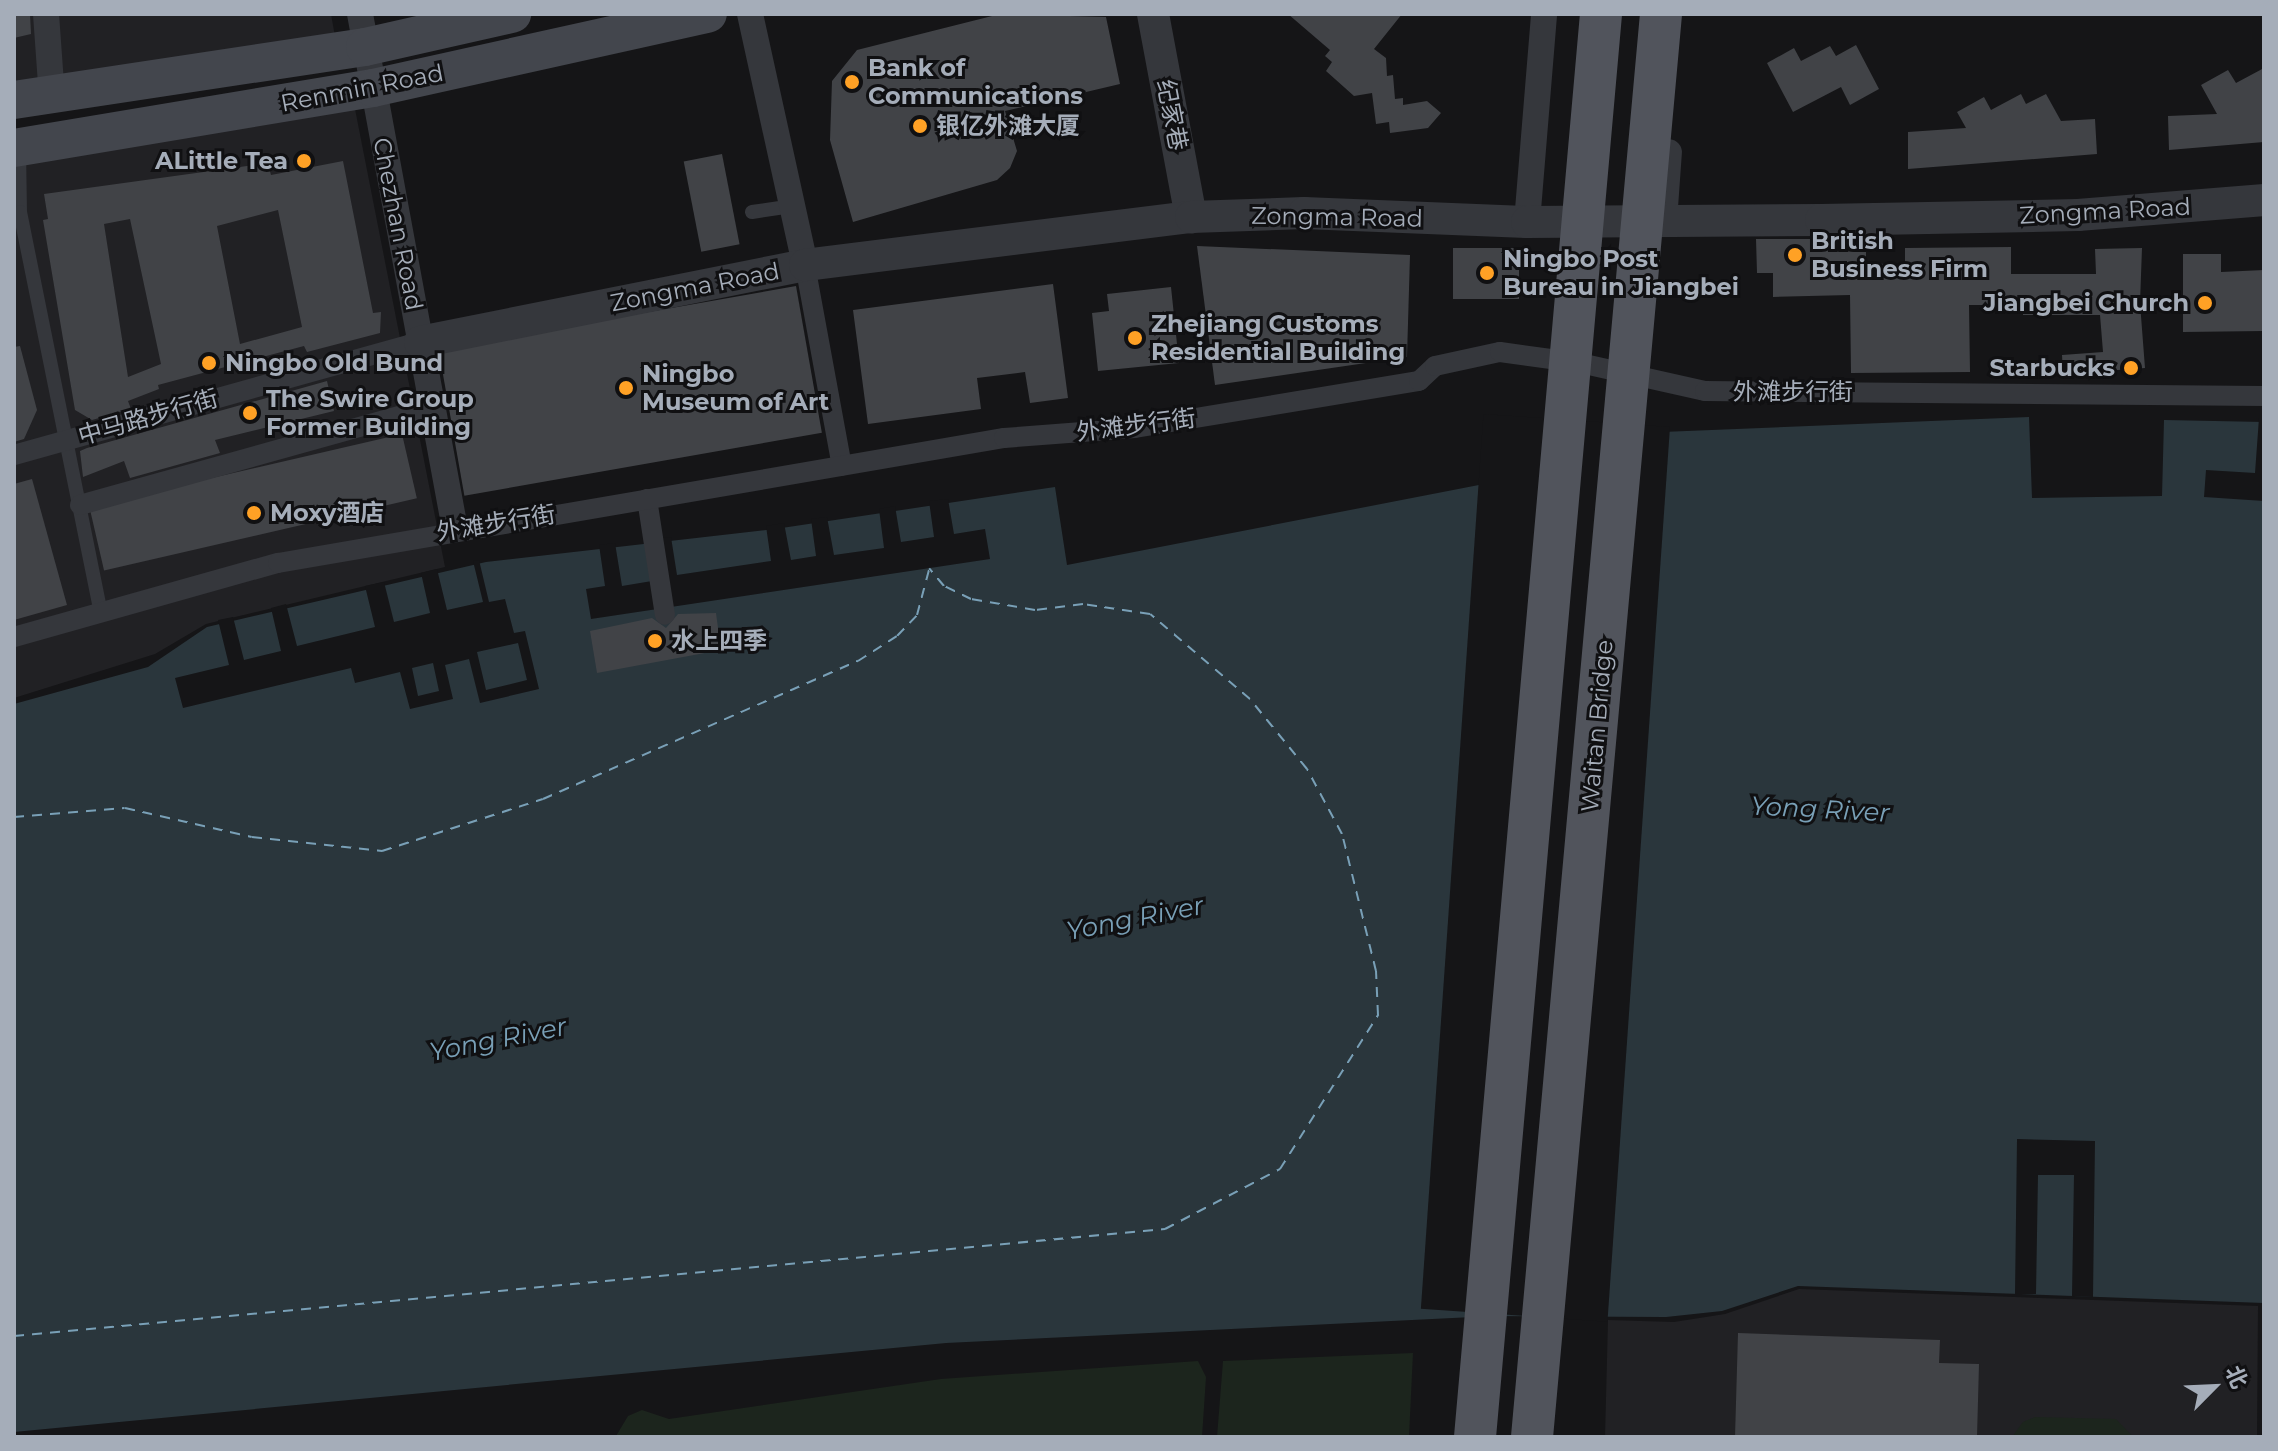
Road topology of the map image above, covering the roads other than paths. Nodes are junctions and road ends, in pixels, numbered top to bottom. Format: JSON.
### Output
{"nodes":[{"id":1,"x":46,"y":14,"type":"edge"},
{"id":2,"x":512,"y":14,"type":"edge"},
{"id":3,"x":708,"y":14,"type":"edge"},
{"id":4,"x":750,"y":14,"type":"edge"},
{"id":5,"x":1153,"y":14,"type":"edge"},
{"id":6,"x":1544,"y":14,"type":"edge"},
{"id":7,"x":1601,"y":14,"type":"edge"},
{"id":8,"x":1661,"y":14,"type":"edge"},
{"id":9,"x":1677,"y":14,"type":"edge"},
{"id":10,"x":362,"y":30,"type":"edge"},
{"id":11,"x":373,"y":88,"type":"junction"},
{"id":12,"x":52,"y":97,"type":"junction"},
{"id":13,"x":14,"y":100,"type":"edge"},
{"id":14,"x":16,"y":148,"type":"edge"},
{"id":15,"x":2264,"y":200,"type":"edge"},
{"id":16,"x":792,"y":206,"type":"junction"},
{"id":17,"x":752,"y":212,"type":"dead end"},
{"id":18,"x":1191,"y":217,"type":"junction"},
{"id":19,"x":1664,"y":221,"type":"junction"},
{"id":20,"x":1527,"y":222,"type":"junction"},
{"id":21,"x":805,"y":265,"type":"junction"},
{"id":22,"x":420,"y":342,"type":"junction"},
{"id":23,"x":2264,"y":396,"type":"edge"},
{"id":24,"x":432,"y":407,"type":"junction"},
{"id":25,"x":63,"y":441,"type":"junction"},
{"id":26,"x":14,"y":455,"type":"edge"},
{"id":27,"x":842,"y":466,"type":"junction"},
{"id":28,"x":647,"y":499,"type":"junction"},
{"id":29,"x":80,"y":505,"type":"junction"},
{"id":30,"x":455,"y":529,"type":"junction"},
{"id":31,"x":100,"y":610,"type":"junction"},
{"id":32,"x":665,"y":615,"type":"dead end"},
{"id":33,"x":14,"y":637,"type":"edge"},
{"id":34,"x":1475,"y":1437,"type":"edge"},
{"id":35,"x":1532,"y":1437,"type":"edge"}],
"edges":[{"from":1,"to":12,"type":"street"},
{"from":2,"to":10,"type":"main road","name":"Renmin Road"},
{"from":3,"to":11,"type":"main road","name":"Renmin Road"},
{"from":4,"to":16,"type":"street"},
{"from":5,"to":18,"type":"street","name":"纪家巷"},
{"from":6,"to":20,"type":"street"},
{"from":7,"to":34,"type":"main road","bridge":true},
{"from":8,"to":35,"type":"main road","name":"Waitan Bridge","bridge":true},
{"from":9,"to":19,"type":"street"},
{"from":10,"to":11,"type":"street","name":"Chezhan Road"},
{"from":10,"to":12,"type":"main road","name":"Renmin Road"},
{"from":11,"to":14,"type":"main road","name":"Renmin Road"},
{"from":11,"to":22,"type":"street","name":"Chezhan Road"},
{"from":12,"to":13,"type":"main road","name":"Renmin Road"},
{"from":14,"to":25,"type":"lane"},
{"from":15,"to":19,"type":"street","name":"Zongma Road"},
{"from":16,"to":17,"type":"lane"},
{"from":16,"to":21,"type":"street"},
{"from":18,"to":20,"type":"street","name":"Zongma Road"},
{"from":18,"to":21,"type":"street","name":"Zongma Road"},
{"from":19,"to":20,"type":"street","name":"Zongma Road"},
{"from":21,"to":22,"type":"street","name":"Zongma Road"},
{"from":21,"to":27,"type":"street"},
{"from":22,"to":24,"type":"street","name":"Chezhan Road"},
{"from":22,"to":25,"type":"street","name":"中马路步行街"},
{"from":23,"to":27,"type":"street","name":"外滩步行街"},
{"from":24,"to":29,"type":"street"},
{"from":24,"to":30,"type":"street","name":"Chezhan Road"},
{"from":25,"to":26,"type":"street","name":"中马路步行街"},
{"from":25,"to":29,"type":"lane"},
{"from":27,"to":28,"type":"street","name":"外滩步行街"},
{"from":28,"to":30,"type":"street","name":"外滩步行街"},
{"from":28,"to":32,"type":"street"},
{"from":29,"to":31,"type":"lane"},
{"from":30,"to":31,"type":"street","name":"外滩步行街"},
{"from":31,"to":33,"type":"street","name":"外滩步行街"}]}
